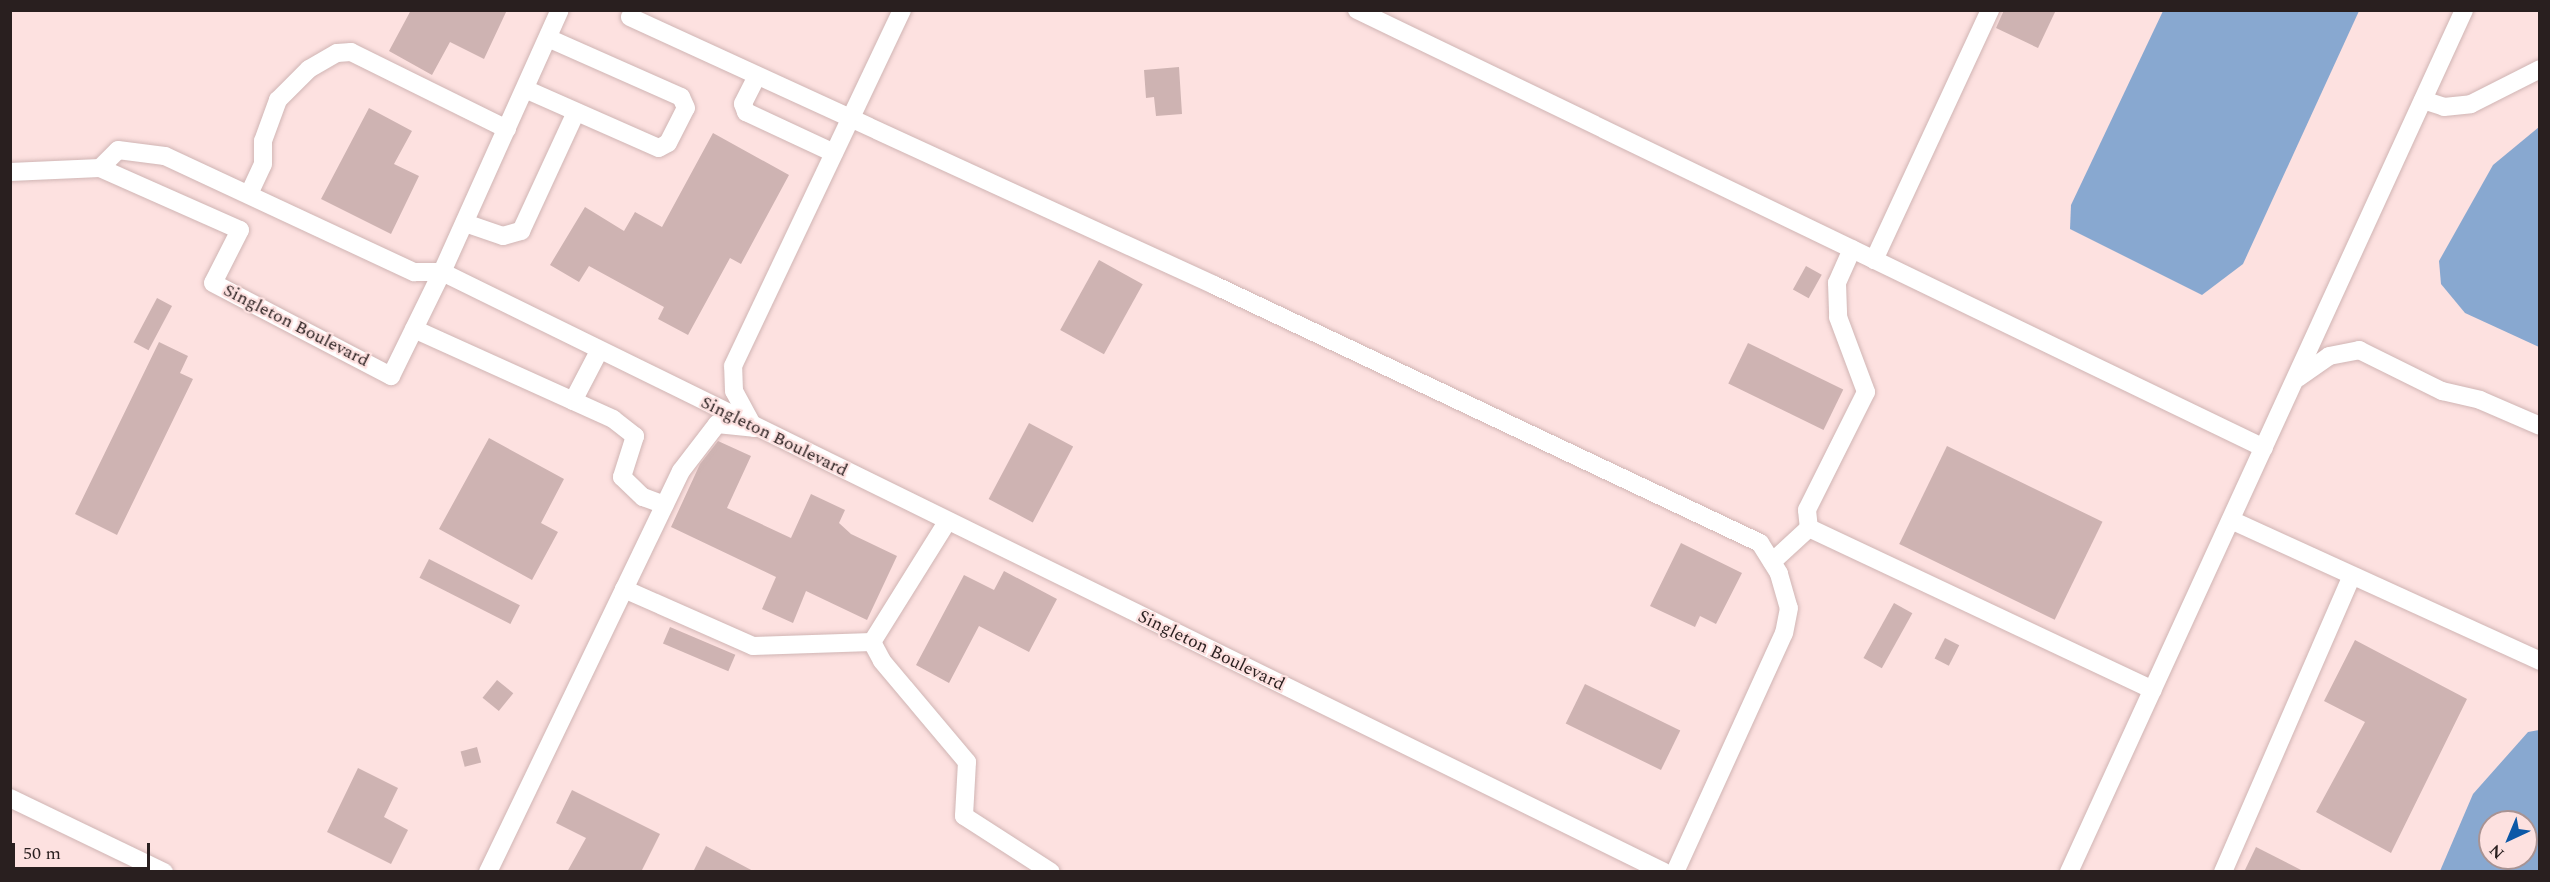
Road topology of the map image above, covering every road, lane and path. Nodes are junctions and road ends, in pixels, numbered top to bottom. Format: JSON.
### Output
{"nodes":[{"id":1,"x":560,"y":10,"type":"edge"},
{"id":2,"x":902,"y":10,"type":"edge"},
{"id":3,"x":1357,"y":10,"type":"edge"},
{"id":4,"x":1990,"y":10,"type":"edge"},
{"id":5,"x":2464,"y":10,"type":"edge"},
{"id":6,"x":627,"y":13,"type":"edge"},
{"id":7,"x":548,"y":38,"type":"junction"},
{"id":8,"x":2540,"y":69,"type":"edge"},
{"id":9,"x":757,"y":76,"type":"junction"},
{"id":10,"x":525,"y":89,"type":"junction"},
{"id":11,"x":2423,"y":100,"type":"junction"},
{"id":12,"x":576,"y":112,"type":"junction"},
{"id":13,"x":850,"y":120,"type":"junction"},
{"id":14,"x":507,"y":129,"type":"junction"},
{"id":15,"x":834,"y":153,"type":"junction"},
{"id":16,"x":100,"y":168,"type":"junction"},
{"id":17,"x":10,"y":172,"type":"edge"},
{"id":18,"x":249,"y":195,"type":"junction"},
{"id":19,"x":465,"y":223,"type":"junction"},
{"id":20,"x":1852,"y":249,"type":"junction"},
{"id":21,"x":1874,"y":260,"type":"junction"},
{"id":22,"x":442,"y":272,"type":"junction"},
{"id":23,"x":414,"y":329,"type":"junction"},
{"id":24,"x":599,"y":351,"type":"junction"},
{"id":25,"x":2295,"y":381,"type":"junction"},
{"id":26,"x":573,"y":401,"type":"junction"},
{"id":27,"x":2540,"y":426,"type":"edge"},
{"id":28,"x":754,"y":428,"type":"junction"},
{"id":29,"x":2264,"y":448,"type":"junction"},
{"id":30,"x":665,"y":505,"type":"junction"},
{"id":31,"x":2231,"y":520,"type":"junction"},
{"id":32,"x":947,"y":522,"type":"junction"},
{"id":33,"x":1809,"y":528,"type":"junction"},
{"id":34,"x":1772,"y":562,"type":"junction"},
{"id":35,"x":2352,"y":576,"type":"junction"},
{"id":36,"x":624,"y":589,"type":"junction"},
{"id":37,"x":872,"y":642,"type":"junction"},
{"id":38,"x":2540,"y":661,"type":"edge"},
{"id":39,"x":2153,"y":690,"type":"junction"},
{"id":40,"x":10,"y":798,"type":"edge"},
{"id":41,"x":164,"y":872,"type":"edge"},
{"id":42,"x":488,"y":872,"type":"edge"},
{"id":43,"x":1051,"y":872,"type":"edge"},
{"id":44,"x":1664,"y":872,"type":"edge"},
{"id":45,"x":1675,"y":872,"type":"edge"},
{"id":46,"x":2069,"y":872,"type":"edge"},
{"id":47,"x":2223,"y":872,"type":"edge"}],
"edges":[{"from":1,"to":7,"type":"lane"},
{"from":2,"to":13,"type":"lane"},
{"from":3,"to":20,"type":"lane"},
{"from":4,"to":21,"type":"lane"},
{"from":5,"to":11,"type":"lane"},
{"from":6,"to":9,"type":"lane"},
{"from":7,"to":10,"type":"lane"},
{"from":7,"to":12,"type":"lane"},
{"from":8,"to":11,"type":"lane"},
{"from":9,"to":13,"type":"lane"},
{"from":9,"to":15,"type":"lane"},
{"from":10,"to":12,"type":"lane"},
{"from":10,"to":14,"type":"lane"},
{"from":11,"to":25,"type":"lane"},
{"from":12,"to":19,"type":"lane"},
{"from":13,"to":15,"type":"lane"},
{"from":13,"to":34,"type":"lane"},
{"from":14,"to":18,"type":"lane"},
{"from":14,"to":19,"type":"lane"},
{"from":15,"to":28,"type":"lane"},
{"from":16,"to":17,"type":"lane","name":"Singleton Boulevard"},
{"from":16,"to":18,"type":"lane"},
{"from":16,"to":23,"type":"lane","name":"Singleton Boulevard"},
{"from":18,"to":22,"type":"lane"},
{"from":19,"to":22,"type":"lane"},
{"from":20,"to":21,"type":"lane"},
{"from":20,"to":33,"type":"lane"},
{"from":21,"to":29,"type":"lane"},
{"from":22,"to":23,"type":"lane","name":"Singleton Boulevard"},
{"from":22,"to":24,"type":"lane","name":"Singleton Boulevard"},
{"from":23,"to":26,"type":"lane"},
{"from":24,"to":26,"type":"lane"},
{"from":24,"to":28,"type":"lane","name":"Singleton Boulevard"},
{"from":25,"to":27,"type":"lane"},
{"from":25,"to":29,"type":"lane"},
{"from":26,"to":30,"type":"lane"},
{"from":28,"to":30,"type":"lane"},
{"from":28,"to":32,"type":"lane","name":"Singleton Boulevard"},
{"from":29,"to":31,"type":"lane"},
{"from":30,"to":36,"type":"lane"},
{"from":31,"to":35,"type":"lane"},
{"from":31,"to":39,"type":"lane"},
{"from":32,"to":37,"type":"lane"},
{"from":32,"to":44,"type":"lane","name":"Singleton Boulevard"},
{"from":33,"to":34,"type":"lane"},
{"from":33,"to":39,"type":"lane"},
{"from":34,"to":45,"type":"lane"},
{"from":35,"to":38,"type":"lane"},
{"from":35,"to":47,"type":"lane"},
{"from":36,"to":37,"type":"lane"},
{"from":36,"to":42,"type":"lane"},
{"from":37,"to":43,"type":"lane"},
{"from":39,"to":46,"type":"lane"},
{"from":40,"to":41,"type":"lane"}]}
